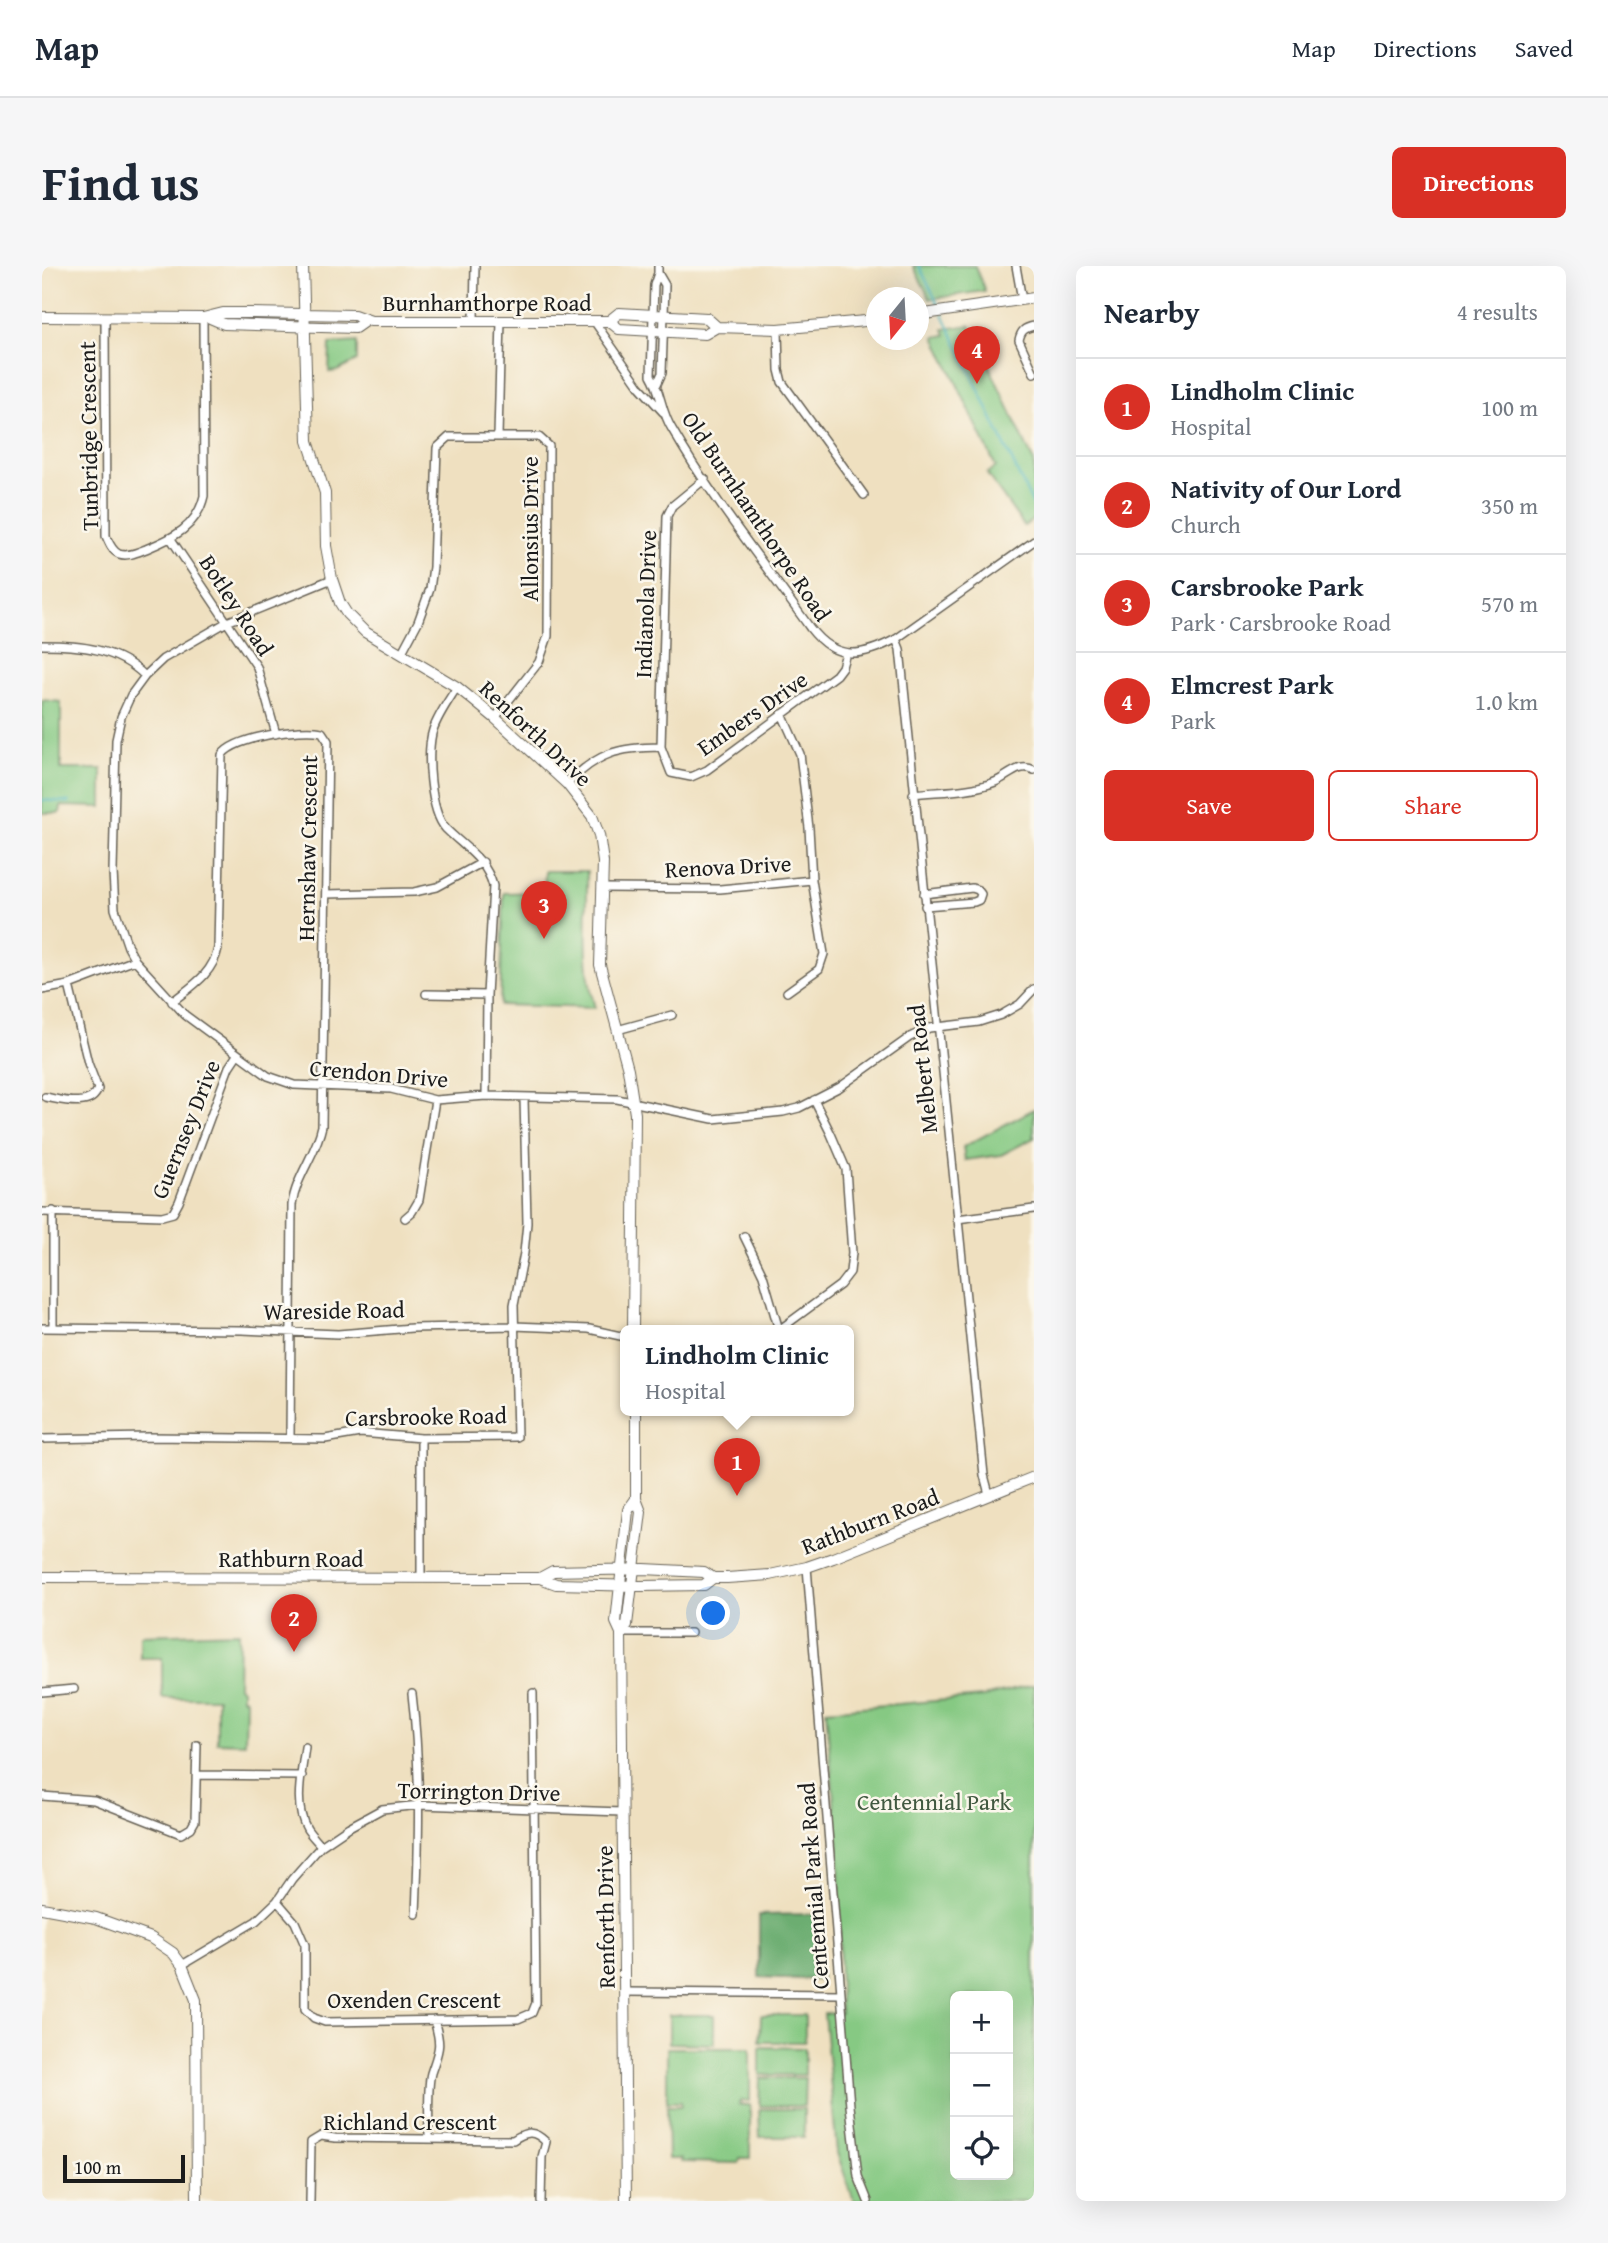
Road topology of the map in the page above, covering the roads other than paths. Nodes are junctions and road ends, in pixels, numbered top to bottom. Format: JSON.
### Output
{"nodes":[{"id":1,"x":303,"y":266,"type":"edge"},
{"id":2,"x":475,"y":266,"type":"edge"},
{"id":3,"x":1016,"y":266,"type":"edge"},
{"id":4,"x":658,"y":269,"type":"edge"},
{"id":5,"x":1034,"y":298,"type":"edge"},
{"id":6,"x":1022,"y":300,"type":"junction"},
{"id":7,"x":929,"y":313,"type":"edge"},
{"id":8,"x":305,"y":314,"type":"junction"},
{"id":9,"x":659,"y":314,"type":"junction"},
{"id":10,"x":42,"y":317,"type":"edge"},
{"id":11,"x":105,"y":318,"type":"junction"},
{"id":12,"x":206,"y":318,"type":"junction"},
{"id":13,"x":474,"y":320,"type":"junction"},
{"id":14,"x":501,"y":320,"type":"junction"},
{"id":15,"x":365,"y":321,"type":"junction"},
{"id":16,"x":594,"y":321,"type":"junction"},
{"id":17,"x":609,"y":321,"type":"junction"},
{"id":18,"x":866,"y":321,"type":"edge"},
{"id":19,"x":1034,"y":326,"type":"edge"},
{"id":20,"x":306,"y":327,"type":"junction"},
{"id":21,"x":716,"y":327,"type":"junction"},
{"id":22,"x":778,"y":329,"type":"junction"},
{"id":23,"x":658,"y":331,"type":"junction"},
{"id":24,"x":1034,"y":373,"type":"edge"},
{"id":25,"x":657,"y":384,"type":"junction"},
{"id":26,"x":640,"y":387,"type":"junction"},
{"id":27,"x":663,"y":413,"type":"junction"},
{"id":28,"x":498,"y":436,"type":"junction"},
{"id":29,"x":705,"y":479,"type":"junction"},
{"id":30,"x":864,"y":495,"type":"dead end"},
{"id":31,"x":171,"y":539,"type":"junction"},
{"id":32,"x":1034,"y":541,"type":"edge"},
{"id":33,"x":332,"y":579,"type":"junction"},
{"id":34,"x":227,"y":622,"type":"junction"},
{"id":35,"x":896,"y":639,"type":"junction"},
{"id":36,"x":42,"y":645,"type":"edge"},
{"id":37,"x":846,"y":653,"type":"junction"},
{"id":38,"x":401,"y":654,"type":"junction"},
{"id":39,"x":145,"y":676,"type":"junction"},
{"id":40,"x":457,"y":687,"type":"junction"},
{"id":41,"x":782,"y":714,"type":"junction"},
{"id":42,"x":495,"y":718,"type":"junction"},
{"id":43,"x":276,"y":734,"type":"junction"},
{"id":44,"x":660,"y":747,"type":"junction"},
{"id":45,"x":1034,"y":770,"type":"edge"},
{"id":46,"x":568,"y":784,"type":"junction"},
{"id":47,"x":913,"y":794,"type":"junction"},
{"id":48,"x":483,"y":862,"type":"junction"},
{"id":49,"x":812,"y":880,"type":"junction"},
{"id":50,"x":602,"y":888,"type":"junction"},
{"id":51,"x":326,"y":894,"type":"junction"},
{"id":52,"x":924,"y":894,"type":"junction"},
{"id":53,"x":925,"y":906,"type":"junction"},
{"id":54,"x":135,"y":960,"type":"junction"},
{"id":55,"x":69,"y":985,"type":"junction"},
{"id":56,"x":1034,"y":989,"type":"edge"},
{"id":57,"x":42,"y":990,"type":"edge"},
{"id":58,"x":788,"y":992,"type":"dead end"},
{"id":59,"x":426,"y":994,"type":"dead end"},
{"id":60,"x":487,"y":995,"type":"junction"},
{"id":61,"x":172,"y":1002,"type":"junction"},
{"id":62,"x":672,"y":1015,"type":"dead end"},
{"id":63,"x":937,"y":1027,"type":"junction"},
{"id":64,"x":617,"y":1030,"type":"junction"},
{"id":65,"x":237,"y":1055,"type":"junction"},
{"id":66,"x":322,"y":1087,"type":"junction"},
{"id":67,"x":486,"y":1096,"type":"junction"},
{"id":68,"x":45,"y":1097,"type":"dead end"},
{"id":69,"x":524,"y":1098,"type":"junction"},
{"id":70,"x":435,"y":1100,"type":"junction"},
{"id":71,"x":814,"y":1100,"type":"junction"},
{"id":72,"x":632,"y":1101,"type":"junction"},
{"id":73,"x":1034,"y":1209,"type":"edge"},
{"id":74,"x":52,"y":1211,"type":"junction"},
{"id":75,"x":42,"y":1212,"type":"edge"},
{"id":76,"x":405,"y":1218,"type":"dead end"},
{"id":77,"x":957,"y":1219,"type":"junction"},
{"id":78,"x":744,"y":1236,"type":"dead end"},
{"id":79,"x":633,"y":1325,"type":"edge"},
{"id":80,"x":778,"y":1325,"type":"edge"},
{"id":81,"x":786,"y":1325,"type":"edge"},
{"id":82,"x":514,"y":1326,"type":"junction"},
{"id":83,"x":52,"y":1327,"type":"junction"},
{"id":84,"x":42,"y":1328,"type":"edge"},
{"id":85,"x":291,"y":1334,"type":"junction"},
{"id":86,"x":620,"y":1337,"type":"edge"},
{"id":87,"x":636,"y":1416,"type":"edge"},
{"id":88,"x":290,"y":1437,"type":"junction"},
{"id":89,"x":421,"y":1438,"type":"junction"},
{"id":90,"x":42,"y":1439,"type":"edge"},
{"id":91,"x":1034,"y":1477,"type":"edge"},
{"id":92,"x":989,"y":1494,"type":"junction"},
{"id":93,"x":636,"y":1499,"type":"junction"},
{"id":94,"x":807,"y":1567,"type":"junction"},
{"id":95,"x":621,"y":1570,"type":"junction"},
{"id":96,"x":634,"y":1570,"type":"junction"},
{"id":97,"x":42,"y":1577,"type":"edge"},
{"id":98,"x":421,"y":1577,"type":"junction"},
{"id":99,"x":540,"y":1578,"type":"junction"},
{"id":100,"x":713,"y":1578,"type":"junction"},
{"id":101,"x":620,"y":1585,"type":"junction"},
{"id":102,"x":631,"y":1586,"type":"junction"},
{"id":103,"x":621,"y":1633,"type":"junction"},
{"id":104,"x":691,"y":1633,"type":"dead end"},
{"id":105,"x":74,"y":1689,"type":"dead end"},
{"id":106,"x":42,"y":1692,"type":"edge"},
{"id":107,"x":533,"y":1693,"type":"dead end"},
{"id":108,"x":412,"y":1694,"type":"dead end"},
{"id":109,"x":197,"y":1745,"type":"dead end"},
{"id":110,"x":304,"y":1747,"type":"dead end"},
{"id":111,"x":197,"y":1775,"type":"junction"},
{"id":112,"x":302,"y":1776,"type":"junction"},
{"id":113,"x":42,"y":1796,"type":"edge"},
{"id":114,"x":420,"y":1805,"type":"junction"},
{"id":115,"x":534,"y":1811,"type":"junction"},
{"id":116,"x":622,"y":1812,"type":"junction"},
{"id":117,"x":321,"y":1846,"type":"junction"},
{"id":118,"x":277,"y":1901,"type":"junction"},
{"id":119,"x":42,"y":1908,"type":"edge"},
{"id":120,"x":416,"y":1913,"type":"dead end"},
{"id":121,"x":182,"y":1965,"type":"junction"},
{"id":122,"x":625,"y":1992,"type":"junction"},
{"id":123,"x":841,"y":1994,"type":"junction"},
{"id":124,"x":434,"y":2020,"type":"junction"},
{"id":125,"x":429,"y":2139,"type":"junction"},
{"id":126,"x":197,"y":2201,"type":"edge"},
{"id":127,"x":310,"y":2201,"type":"edge"},
{"id":128,"x":541,"y":2201,"type":"edge"},
{"id":129,"x":626,"y":2201,"type":"edge"},
{"id":130,"x":868,"y":2201,"type":"edge"}],
"edges":[{"from":1,"to":8,"type":"main road","name":"Renforth Drive"},
{"from":2,"to":13,"type":"street"},
{"from":3,"to":6,"type":"street"},
{"from":4,"to":9,"type":"street","name":"Old Burnhamthorpe Road"},
{"from":5,"to":6,"type":"main road"},
{"from":6,"to":7,"type":"main road"},
{"from":8,"to":12,"type":"main road","name":"Burnhamthorpe Road"},
{"from":8,"to":15,"type":"main road","name":"Burnhamthorpe Road"},
{"from":8,"to":20,"type":"main road","name":"Renforth Drive"},
{"from":9,"to":17,"type":"main road","name":"Burnhamthorpe Road"},
{"from":9,"to":21,"type":"main road","name":"Burnhamthorpe Road"},
{"from":9,"to":23,"type":"street","name":"Old Burnhamthorpe Road"},
{"from":10,"to":11,"type":"main road","name":"Burnhamthorpe Road"},
{"from":11,"to":12,"type":"main road","name":"Burnhamthorpe Road"},
{"from":11,"to":31,"type":"street","name":"Tunbridge Crescent"},
{"from":12,"to":20,"type":"main road","name":"Burnhamthorpe Road"},
{"from":12,"to":31,"type":"street","name":"Tunbridge Crescent"},
{"from":13,"to":14,"type":"main road","name":"Burnhamthorpe Road"},
{"from":13,"to":15,"type":"main road","name":"Burnhamthorpe Road"},
{"from":14,"to":16,"type":"main road","name":"Burnhamthorpe Road"},
{"from":14,"to":28,"type":"street"},
{"from":15,"to":20,"type":"main road","name":"Burnhamthorpe Road"},
{"from":16,"to":17,"type":"main road","name":"Burnhamthorpe Road"},
{"from":16,"to":26,"type":"street","name":"Old Burnhamthorpe Road"},
{"from":17,"to":23,"type":"main road","name":"Burnhamthorpe Road"},
{"from":18,"to":22,"type":"main road","name":"Burnhamthorpe Road"},
{"from":19,"to":24,"type":"street"},
{"from":20,"to":33,"type":"main road","name":"Renforth Drive"},
{"from":21,"to":22,"type":"main road","name":"Burnhamthorpe Road"},
{"from":21,"to":23,"type":"main road","name":"Burnhamthorpe Road"},
{"from":22,"to":30,"type":"street"},
{"from":23,"to":25,"type":"street","name":"Old Burnhamthorpe Road"},
{"from":25,"to":26,"type":"street"},
{"from":25,"to":27,"type":"street","name":"Old Burnhamthorpe Road"},
{"from":26,"to":27,"type":"street","name":"Old Burnhamthorpe Road"},
{"from":27,"to":29,"type":"street","name":"Old Burnhamthorpe Road"},
{"from":28,"to":38,"type":"street","name":"Allonsius Drive"},
{"from":28,"to":42,"type":"street","name":"Allonsius Drive"},
{"from":29,"to":37,"type":"street","name":"Old Burnhamthorpe Road"},
{"from":29,"to":44,"type":"street","name":"Indianola Drive"},
{"from":31,"to":34,"type":"street","name":"Botley Road"},
{"from":32,"to":35,"type":"street"},
{"from":33,"to":34,"type":"street","name":"Crendon Drive"},
{"from":33,"to":38,"type":"main road","name":"Renforth Drive"},
{"from":34,"to":39,"type":"street","name":"Crendon Drive"},
{"from":34,"to":43,"type":"street","name":"Botley Road"},
{"from":35,"to":37,"type":"street"},
{"from":35,"to":47,"type":"street","name":"Melbert Road"},
{"from":36,"to":39,"type":"street"},
{"from":37,"to":41,"type":"street","name":"Embers Drive"},
{"from":38,"to":40,"type":"main road","name":"Renforth Drive"},
{"from":39,"to":54,"type":"street","name":"Crendon Drive"},
{"from":40,"to":42,"type":"main road","name":"Renforth Drive"},
{"from":40,"to":48,"type":"street"},
{"from":41,"to":44,"type":"street","name":"Embers Drive"},
{"from":41,"to":49,"type":"street","name":"Renova Drive"},
{"from":42,"to":46,"type":"main road","name":"Renforth Drive"},
{"from":43,"to":51,"type":"street","name":"Hernshaw Crescent"},
{"from":43,"to":61,"type":"street","name":"Hernshaw Crescent"},
{"from":44,"to":46,"type":"street","name":"Embers Drive"},
{"from":45,"to":47,"type":"street"},
{"from":46,"to":50,"type":"main road","name":"Renforth Drive"},
{"from":47,"to":52,"type":"street","name":"Melbert Road"},
{"from":48,"to":51,"type":"street"},
{"from":48,"to":60,"type":"street"},
{"from":49,"to":50,"type":"street","name":"Renova Drive"},
{"from":49,"to":58,"type":"street"},
{"from":50,"to":64,"type":"main road","name":"Renforth Drive"},
{"from":51,"to":66,"type":"street","name":"Hernshaw Crescent"},
{"from":52,"to":53,"type":"street","name":"Melbert Road"},
{"from":52,"to":53,"type":"street"},
{"from":53,"to":63,"type":"street","name":"Melbert Road"},
{"from":54,"to":55,"type":"street"},
{"from":54,"to":61,"type":"street","name":"Crendon Drive"},
{"from":55,"to":57,"type":"street"},
{"from":55,"to":68,"type":"street"},
{"from":56,"to":63,"type":"street","name":"Crendon Drive"},
{"from":59,"to":60,"type":"street"},
{"from":60,"to":67,"type":"street"},
{"from":61,"to":65,"type":"street","name":"Crendon Drive"},
{"from":62,"to":64,"type":"street"},
{"from":63,"to":71,"type":"street","name":"Crendon Drive"},
{"from":63,"to":77,"type":"street","name":"Melbert Road"},
{"from":64,"to":72,"type":"main road","name":"Renforth Drive"},
{"from":65,"to":66,"type":"street","name":"Crendon Drive"},
{"from":65,"to":74,"type":"street","name":"Guernsey Drive"},
{"from":66,"to":70,"type":"street","name":"Crendon Drive"},
{"from":66,"to":85,"type":"street","name":"Hernshaw Crescent"},
{"from":67,"to":69,"type":"street","name":"Crendon Drive"},
{"from":67,"to":70,"type":"street","name":"Crendon Drive"},
{"from":69,"to":72,"type":"street","name":"Crendon Drive"},
{"from":69,"to":82,"type":"street","name":"Carsbrooke Road"},
{"from":70,"to":76,"type":"street"},
{"from":71,"to":72,"type":"street","name":"Crendon Drive"},
{"from":71,"to":81,"type":"street"},
{"from":72,"to":79,"type":"main road","name":"Renforth Drive"},
{"from":73,"to":77,"type":"street"},
{"from":74,"to":75,"type":"street","name":"Guernsey Drive"},
{"from":74,"to":83,"type":"street"},
{"from":77,"to":92,"type":"street","name":"Melbert Road"},
{"from":78,"to":80,"type":"street"},
{"from":82,"to":85,"type":"street","name":"Wareside Road"},
{"from":82,"to":86,"type":"street","name":"Wareside Road"},
{"from":82,"to":89,"type":"street","name":"Carsbrooke Road"},
{"from":83,"to":84,"type":"street","name":"Wareside Road"},
{"from":83,"to":85,"type":"street","name":"Wareside Road"},
{"from":85,"to":88,"type":"street","name":"Hernshaw Crescent"},
{"from":87,"to":93,"type":"main road","name":"Renforth Drive"},
{"from":88,"to":89,"type":"street","name":"Carsbrooke Road"},
{"from":88,"to":90,"type":"street","name":"Carsbrooke Road"},
{"from":89,"to":98,"type":"street"},
{"from":91,"to":92,"type":"main road","name":"Rathburn Road"},
{"from":92,"to":94,"type":"main road","name":"Rathburn Road"},
{"from":93,"to":95,"type":"main road","name":"Renforth Drive"},
{"from":93,"to":96,"type":"main road","name":"Renforth Drive"},
{"from":94,"to":100,"type":"main road","name":"Rathburn Road"},
{"from":94,"to":123,"type":"street","name":"Centennial Park Road"},
{"from":95,"to":96,"type":"main road","name":"Rathburn Road"},
{"from":95,"to":99,"type":"main road","name":"Rathburn Road"},
{"from":95,"to":101,"type":"main road","name":"Renforth Drive"},
{"from":96,"to":100,"type":"main road","name":"Rathburn Road"},
{"from":96,"to":102,"type":"main road","name":"Renforth Drive"},
{"from":97,"to":98,"type":"main road","name":"Rathburn Road"},
{"from":98,"to":99,"type":"main road","name":"Rathburn Road"},
{"from":99,"to":101,"type":"main road","name":"Rathburn Road"},
{"from":100,"to":102,"type":"main road","name":"Rathburn Road"},
{"from":101,"to":102,"type":"main road","name":"Rathburn Road"},
{"from":101,"to":103,"type":"main road","name":"Renforth Drive"},
{"from":102,"to":103,"type":"main road","name":"Renforth Drive"},
{"from":103,"to":104,"type":"street"},
{"from":103,"to":116,"type":"main road","name":"Renforth Drive"},
{"from":105,"to":106,"type":"street"},
{"from":107,"to":115,"type":"street","name":"Oxenden Crescent"},
{"from":108,"to":114,"type":"street"},
{"from":109,"to":111,"type":"street"},
{"from":110,"to":112,"type":"street"},
{"from":111,"to":112,"type":"street"},
{"from":111,"to":113,"type":"street"},
{"from":112,"to":117,"type":"street"},
{"from":114,"to":115,"type":"street","name":"Torrington Drive"},
{"from":114,"to":117,"type":"street","name":"Torrington Drive"},
{"from":114,"to":120,"type":"street"},
{"from":115,"to":116,"type":"street","name":"Torrington Drive"},
{"from":115,"to":124,"type":"street","name":"Oxenden Crescent"},
{"from":116,"to":122,"type":"main road","name":"Renforth Drive"},
{"from":117,"to":118,"type":"street","name":"Torrington Drive"},
{"from":118,"to":121,"type":"street","name":"Torrington Drive"},
{"from":118,"to":124,"type":"street","name":"Oxenden Crescent"},
{"from":119,"to":121,"type":"main road"},
{"from":121,"to":126,"type":"main road"},
{"from":122,"to":123,"type":"street"},
{"from":122,"to":129,"type":"main road","name":"Renforth Drive"},
{"from":123,"to":130,"type":"street","name":"Centennial Park Road"},
{"from":124,"to":125,"type":"street"},
{"from":125,"to":127,"type":"street","name":"Richland Crescent"},
{"from":125,"to":128,"type":"street","name":"Richland Crescent"}]}
